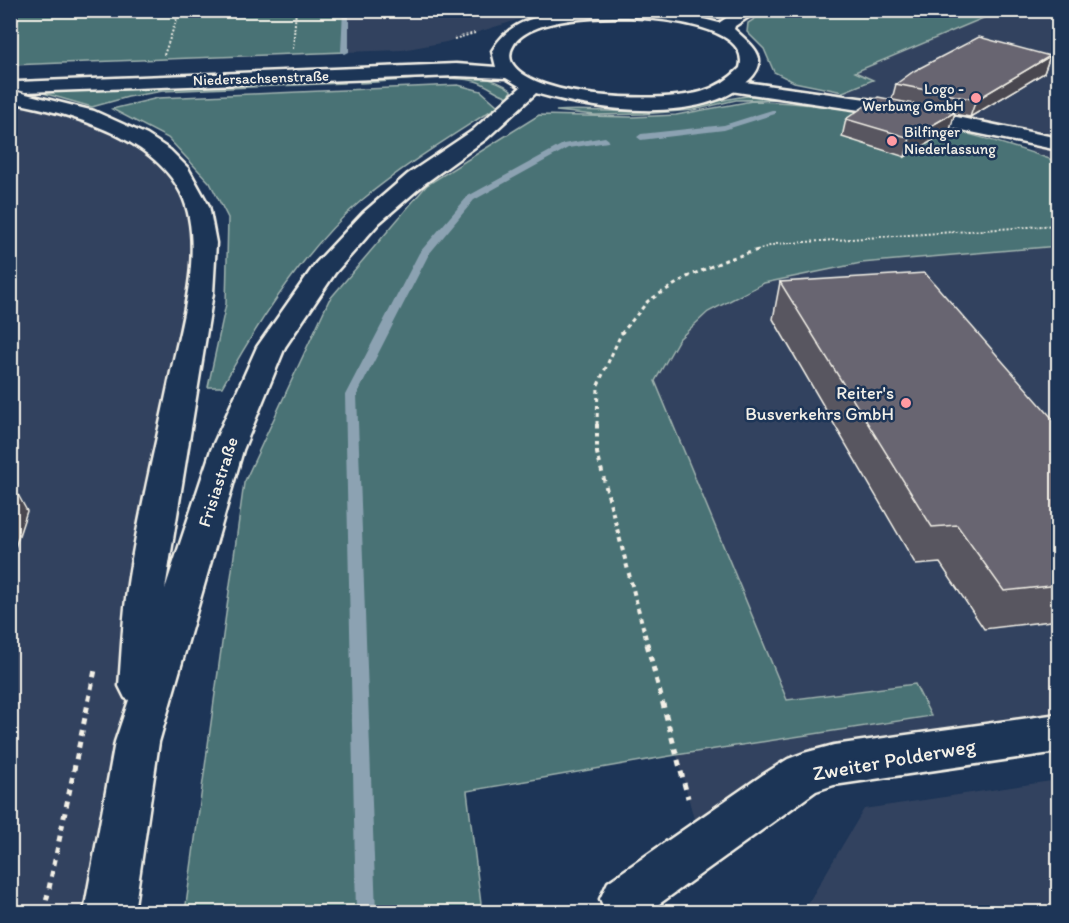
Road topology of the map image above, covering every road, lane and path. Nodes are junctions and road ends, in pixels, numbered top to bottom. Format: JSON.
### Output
{"nodes":[{"id":1,"x":180,"y":10,"type":"edge"},
{"id":2,"x":296,"y":10,"type":"edge"},
{"id":3,"x":697,"y":10,"type":"edge"},
{"id":4,"x":751,"y":10,"type":"edge"},
{"id":5,"x":606,"y":11,"type":"edge"},
{"id":6,"x":572,"y":13,"type":"edge"},
{"id":7,"x":665,"y":15,"type":"junction"},
{"id":8,"x":730,"y":35,"type":"junction"},
{"id":9,"x":505,"y":43,"type":"junction"},
{"id":10,"x":163,"y":58,"type":"dead end"},
{"id":11,"x":292,"y":63,"type":"junction"},
{"id":12,"x":747,"y":72,"type":"junction"},
{"id":13,"x":10,"y":73,"type":"edge"},
{"id":14,"x":511,"y":73,"type":"junction"},
{"id":15,"x":10,"y":86,"type":"edge"},
{"id":16,"x":533,"y":86,"type":"junction"},
{"id":17,"x":731,"y":86,"type":"junction"},
{"id":18,"x":10,"y":96,"type":"edge"},
{"id":19,"x":575,"y":99,"type":"junction"},
{"id":20,"x":845,"y":101,"type":"junction"},
{"id":21,"x":479,"y":135,"type":"junction"},
{"id":22,"x":1055,"y":140,"type":"edge"},
{"id":23,"x":1059,"y":225,"type":"edge"},
{"id":24,"x":95,"y":667,"type":"dead end"},
{"id":25,"x":1059,"y":733,"type":"edge"},
{"id":26,"x":137,"y":742,"type":"junction"},
{"id":27,"x":701,"y":845,"type":"junction"},
{"id":28,"x":625,"y":899,"type":"dead end"},
{"id":29,"x":44,"y":912,"type":"edge"},
{"id":30,"x":110,"y":912,"type":"edge"}],
"edges":[{"from":1,"to":10,"type":"path"},
{"from":2,"to":11,"type":"path"},
{"from":3,"to":7,"type":"main road","name":"Niedersachsenstraße"},
{"from":4,"to":8,"type":"main road"},
{"from":5,"to":6,"type":"main road","name":"Niedersachsenstraße"},
{"from":5,"to":7,"type":"main road","name":"Niedersachsenstraße"},
{"from":6,"to":9,"type":"main road","name":"Niedersachsenstraße"},
{"from":7,"to":8,"type":"main road","name":"Niedersachsenstraße"},
{"from":8,"to":12,"type":"main road","name":"Niedersachsenstraße"},
{"from":9,"to":11,"type":"main road","name":"Niedersachsenstraße"},
{"from":9,"to":14,"type":"main road"},
{"from":11,"to":13,"type":"main road","name":"Niedersachsenstraße"},
{"from":12,"to":17,"type":"main road","name":"Niedersachsenstraße"},
{"from":12,"to":20,"type":"main road"},
{"from":14,"to":15,"type":"main road","name":"Niedersachsenstraße"},
{"from":14,"to":16,"type":"main road","name":"Niedersachsenstraße"},
{"from":16,"to":19,"type":"main road","name":"Niedersachsenstraße"},
{"from":16,"to":21,"type":"main road","name":"Frisiastraße"},
{"from":17,"to":19,"type":"main road","name":"Niedersachsenstraße"},
{"from":17,"to":20,"type":"main road"},
{"from":18,"to":26,"type":"main road"},
{"from":19,"to":21,"type":"main road","name":"Frisiastraße"},
{"from":20,"to":22,"type":"main road"},
{"from":21,"to":26,"type":"main road","name":"Frisiastraße"},
{"from":23,"to":27,"type":"path"},
{"from":24,"to":29,"type":"path"},
{"from":25,"to":27,"type":"main road","name":"Zweiter Polderweg"},
{"from":26,"to":30,"type":"main road","name":"Frisiastraße"},
{"from":27,"to":28,"type":"main road","name":"Zweiter Polderweg"}]}
